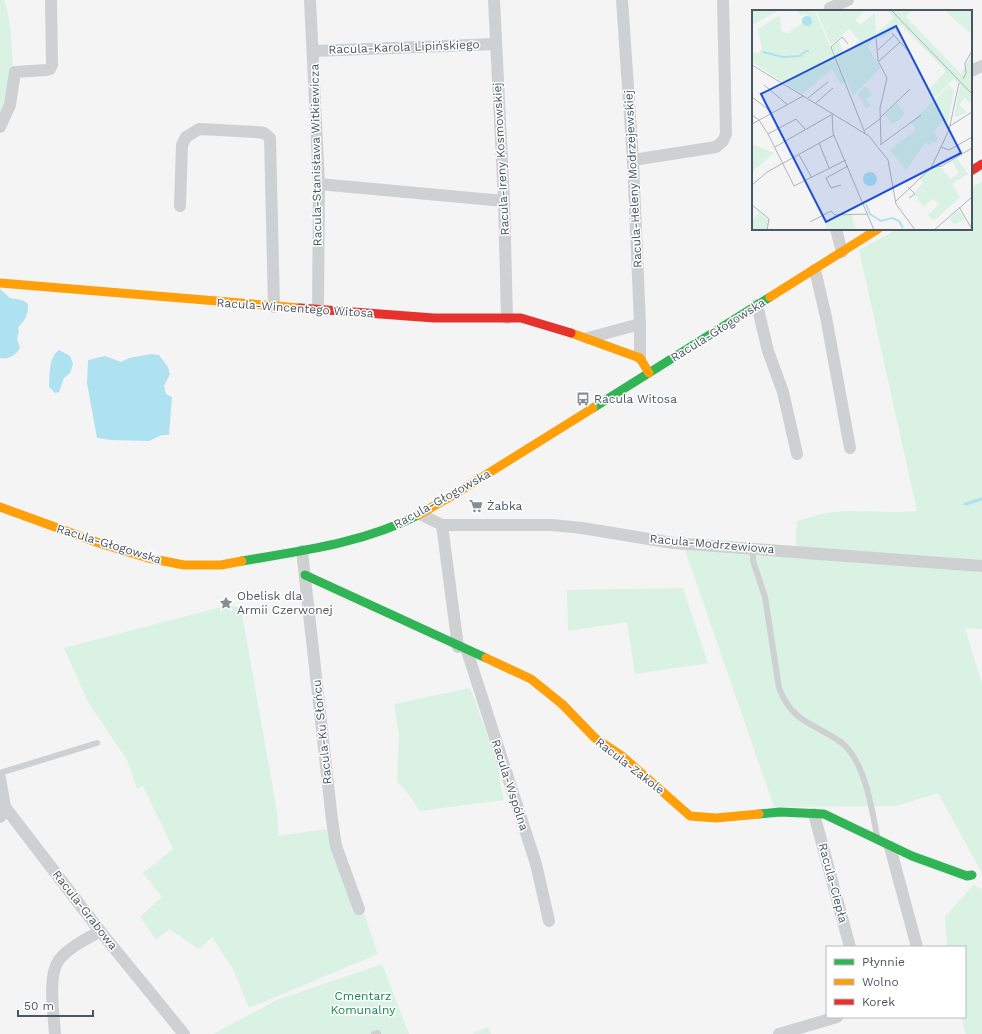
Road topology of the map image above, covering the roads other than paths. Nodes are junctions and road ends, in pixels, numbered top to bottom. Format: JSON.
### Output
{"nodes":[{"id":1,"x":51,"y":0,"type":"edge"},
{"id":2,"x":310,"y":0,"type":"edge"},
{"id":3,"x":494,"y":0,"type":"edge"},
{"id":4,"x":622,"y":0,"type":"edge"},
{"id":5,"x":723,"y":0,"type":"edge"},
{"id":6,"x":848,"y":0,"type":"edge"},
{"id":7,"x":830,"y":6,"type":"edge"},
{"id":8,"x":495,"y":44,"type":"junction"},
{"id":9,"x":314,"y":51,"type":"junction"},
{"id":10,"x":982,"y":66,"type":"edge"},
{"id":11,"x":972,"y":71,"type":"edge"},
{"id":12,"x":0,"y":127,"type":"edge"},
{"id":13,"x":633,"y":160,"type":"junction"},
{"id":14,"x":982,"y":164,"type":"edge"},
{"id":15,"x":972,"y":170,"type":"edge"},
{"id":16,"x":319,"y":184,"type":"junction"},
{"id":17,"x":504,"y":201,"type":"junction"},
{"id":18,"x":180,"y":206,"type":"dead end"},
{"id":19,"x":836,"y":230,"type":"edge"},
{"id":20,"x":876,"y":230,"type":"edge"},
{"id":21,"x":842,"y":252,"type":"junction"},
{"id":22,"x":815,"y":270,"type":"junction"},
{"id":23,"x":0,"y":283,"type":"edge"},
{"id":24,"x":757,"y":305,"type":"junction"},
{"id":25,"x":274,"y":307,"type":"junction"},
{"id":26,"x":318,"y":310,"type":"junction"},
{"id":27,"x":507,"y":318,"type":"junction"},
{"id":28,"x":640,"y":324,"type":"junction"},
{"id":29,"x":588,"y":338,"type":"junction"},
{"id":30,"x":640,"y":358,"type":"junction"},
{"id":31,"x":649,"y":373,"type":"junction"},
{"id":32,"x":850,"y":448,"type":"dead end"},
{"id":33,"x":798,"y":454,"type":"dead end"},
{"id":34,"x":0,"y":507,"type":"edge"},
{"id":35,"x":420,"y":514,"type":"junction"},
{"id":36,"x":442,"y":525,"type":"junction"},
{"id":37,"x":753,"y":548,"type":"junction"},
{"id":38,"x":302,"y":551,"type":"junction"},
{"id":39,"x":982,"y":566,"type":"edge"},
{"id":40,"x":305,"y":575,"type":"junction"},
{"id":41,"x":462,"y":649,"type":"junction"},
{"id":42,"x":97,"y":743,"type":"dead end"},
{"id":43,"x":0,"y":773,"type":"edge"},
{"id":44,"x":0,"y":778,"type":"edge"},
{"id":45,"x":3,"y":812,"type":"edge"},
{"id":46,"x":818,"y":816,"type":"junction"},
{"id":47,"x":878,"y":842,"type":"junction"},
{"id":48,"x":892,"y":852,"type":"junction"},
{"id":49,"x":972,"y":875,"type":"dead end"},
{"id":50,"x":359,"y":909,"type":"dead end"},
{"id":51,"x":549,"y":921,"type":"dead end"},
{"id":52,"x":100,"y":931,"type":"junction"},
{"id":53,"x":850,"y":946,"type":"edge"},
{"id":54,"x":917,"y":946,"type":"edge"},
{"id":55,"x":834,"y":1018,"type":"edge"},
{"id":56,"x":55,"y":1034,"type":"edge"},
{"id":57,"x":184,"y":1034,"type":"edge"},
{"id":58,"x":779,"y":1034,"type":"edge"}],
"edges":[{"from":1,"to":12,"type":"street"},
{"from":2,"to":9,"type":"street","name":"Racula-Stanisława Witkiewicza"},
{"from":3,"to":8,"type":"street","name":"Racula-Ireny Kosmowskiej"},
{"from":4,"to":13,"type":"street","name":"Racula-Heleny Modrzejewskiej"},
{"from":5,"to":13,"type":"street"},
{"from":6,"to":7,"type":"street"},
{"from":8,"to":9,"type":"street","name":"Racula-Karola Lipińskiego"},
{"from":8,"to":17,"type":"street","name":"Racula-Ireny Kosmowskiej"},
{"from":9,"to":16,"type":"street","name":"Racula-Stanisława Witkiewicza"},
{"from":10,"to":11,"type":"street"},
{"from":13,"to":28,"type":"street","name":"Racula-Heleny Modrzejewskiej"},
{"from":14,"to":15,"type":"street"},
{"from":16,"to":17,"type":"street"},
{"from":16,"to":26,"type":"street","name":"Racula-Stanisława Witkiewicza"},
{"from":17,"to":27,"type":"street","name":"Racula-Ireny Kosmowskiej"},
{"from":18,"to":25,"type":"street"},
{"from":19,"to":21,"type":"street"},
{"from":20,"to":21,"type":"street","name":"Racula-Głogowska"},
{"from":21,"to":22,"type":"street","name":"Racula-Głogowska"},
{"from":22,"to":24,"type":"street","name":"Racula-Głogowska"},
{"from":22,"to":32,"type":"street"},
{"from":23,"to":25,"type":"street","name":"Racula-Wincentego Witosa"},
{"from":24,"to":31,"type":"street","name":"Racula-Głogowska"},
{"from":24,"to":33,"type":"street"},
{"from":25,"to":26,"type":"street","name":"Racula-Wincentego Witosa"},
{"from":26,"to":27,"type":"street","name":"Racula-Wincentego Witosa"},
{"from":27,"to":29,"type":"street","name":"Racula-Wincentego Witosa"},
{"from":28,"to":29,"type":"street"},
{"from":28,"to":30,"type":"street","name":"Racula-Heleny Modrzejewskiej"},
{"from":29,"to":30,"type":"street","name":"Racula-Wincentego Witosa"},
{"from":30,"to":31,"type":"street"},
{"from":31,"to":35,"type":"street","name":"Racula-Głogowska"},
{"from":34,"to":38,"type":"street","name":"Racula-Głogowska"},
{"from":35,"to":36,"type":"street","name":"Racula-Modrzewiowa"},
{"from":35,"to":38,"type":"street","name":"Racula-Głogowska"},
{"from":36,"to":37,"type":"street","name":"Racula-Modrzewiowa"},
{"from":36,"to":41,"type":"street"},
{"from":37,"to":39,"type":"street","name":"Racula-Modrzewiowa"},
{"from":37,"to":47,"type":"lane"},
{"from":38,"to":40,"type":"street","name":"Racula-Ku Słońcu"},
{"from":40,"to":41,"type":"street","name":"Racula-Zakole"},
{"from":40,"to":50,"type":"street","name":"Racula-Ku Słońcu"},
{"from":41,"to":46,"type":"street","name":"Racula-Zakole"},
{"from":41,"to":51,"type":"street","name":"Racula-Wspólna"},
{"from":42,"to":43,"type":"lane"},
{"from":44,"to":45,"type":"street","name":"Racula-Grabowa"},
{"from":45,"to":52,"type":"street","name":"Racula-Grabowa"},
{"from":46,"to":47,"type":"street"},
{"from":46,"to":53,"type":"street","name":"Racula-Ciepła"},
{"from":47,"to":48,"type":"street"},
{"from":48,"to":49,"type":"street"},
{"from":48,"to":54,"type":"street"},
{"from":52,"to":56,"type":"street"},
{"from":52,"to":57,"type":"street","name":"Racula-Grabowa"},
{"from":55,"to":58,"type":"street"}]}
